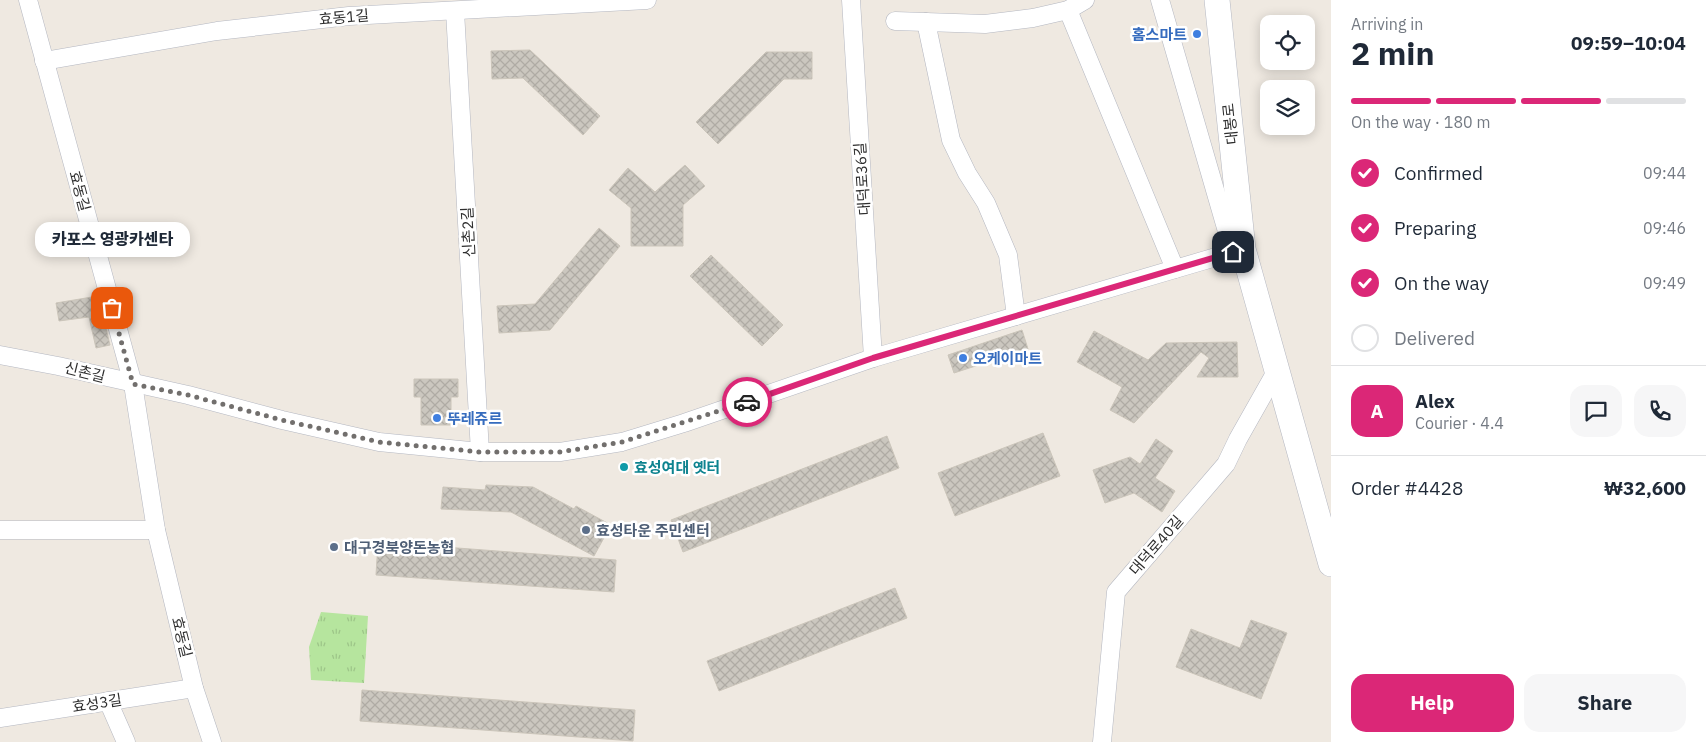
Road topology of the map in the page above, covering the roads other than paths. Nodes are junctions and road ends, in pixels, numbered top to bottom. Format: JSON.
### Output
{"nodes":[{"id":1,"x":28,"y":0,"type":"edge"},
{"id":2,"x":647,"y":0,"type":"edge"},
{"id":3,"x":851,"y":0,"type":"edge"},
{"id":4,"x":1085,"y":0,"type":"edge"},
{"id":5,"x":1160,"y":0,"type":"edge"},
{"id":6,"x":1217,"y":0,"type":"edge"},
{"id":7,"x":349,"y":8,"type":"edge"},
{"id":8,"x":1068,"y":10,"type":"junction"},
{"id":9,"x":455,"y":11,"type":"junction"},
{"id":10,"x":896,"y":21,"type":"dead end"},
{"id":11,"x":926,"y":22,"type":"junction"},
{"id":12,"x":44,"y":61,"type":"junction"},
{"id":13,"x":1238,"y":250,"type":"junction"},
{"id":14,"x":1175,"y":269,"type":"junction"},
{"id":15,"x":1016,"y":316,"type":"junction"},
{"id":16,"x":0,"y":355,"type":"edge"},
{"id":17,"x":873,"y":358,"type":"junction"},
{"id":18,"x":1277,"y":370,"type":"junction"},
{"id":19,"x":133,"y":384,"type":"junction"},
{"id":20,"x":480,"y":452,"type":"junction"},
{"id":21,"x":0,"y":530,"type":"edge"},
{"id":22,"x":156,"y":530,"type":"junction"},
{"id":23,"x":1331,"y":564,"type":"edge"},
{"id":24,"x":194,"y":688,"type":"junction"},
{"id":25,"x":108,"y":701,"type":"junction"},
{"id":26,"x":0,"y":718,"type":"edge"},
{"id":27,"x":126,"y":742,"type":"edge"},
{"id":28,"x":212,"y":742,"type":"edge"},
{"id":29,"x":1102,"y":742,"type":"edge"}],
"edges":[{"from":1,"to":12,"type":"street","name":"효동길"},
{"from":2,"to":9,"type":"street","name":"효동1길"},
{"from":3,"to":17,"type":"street","name":"대덕로36길"},
{"from":4,"to":8,"type":"street"},
{"from":5,"to":13,"type":"street"},
{"from":6,"to":13,"type":"street","name":"대봉로"},
{"from":7,"to":9,"type":"street","name":"효동1길"},
{"from":7,"to":12,"type":"street","name":"효동1길"},
{"from":8,"to":11,"type":"street"},
{"from":8,"to":14,"type":"street"},
{"from":9,"to":20,"type":"street","name":"신촌2길"},
{"from":10,"to":11,"type":"street"},
{"from":11,"to":15,"type":"street"},
{"from":12,"to":19,"type":"street","name":"효동길"},
{"from":13,"to":14,"type":"street","name":"신촌길"},
{"from":13,"to":18,"type":"street","name":"대봉로"},
{"from":14,"to":15,"type":"street","name":"신촌길"},
{"from":15,"to":17,"type":"street","name":"신촌길"},
{"from":16,"to":19,"type":"street","name":"신촌길"},
{"from":17,"to":20,"type":"street","name":"신촌길"},
{"from":18,"to":23,"type":"street","name":"대봉로"},
{"from":18,"to":29,"type":"street","name":"대덕로40길"},
{"from":19,"to":20,"type":"street","name":"신촌길"},
{"from":19,"to":22,"type":"street","name":"효동길"},
{"from":21,"to":22,"type":"street"},
{"from":22,"to":24,"type":"street","name":"효동길"},
{"from":24,"to":25,"type":"street","name":"효성3길"},
{"from":24,"to":28,"type":"street","name":"효동길"},
{"from":25,"to":26,"type":"street","name":"효성3길"},
{"from":25,"to":27,"type":"street"}]}
